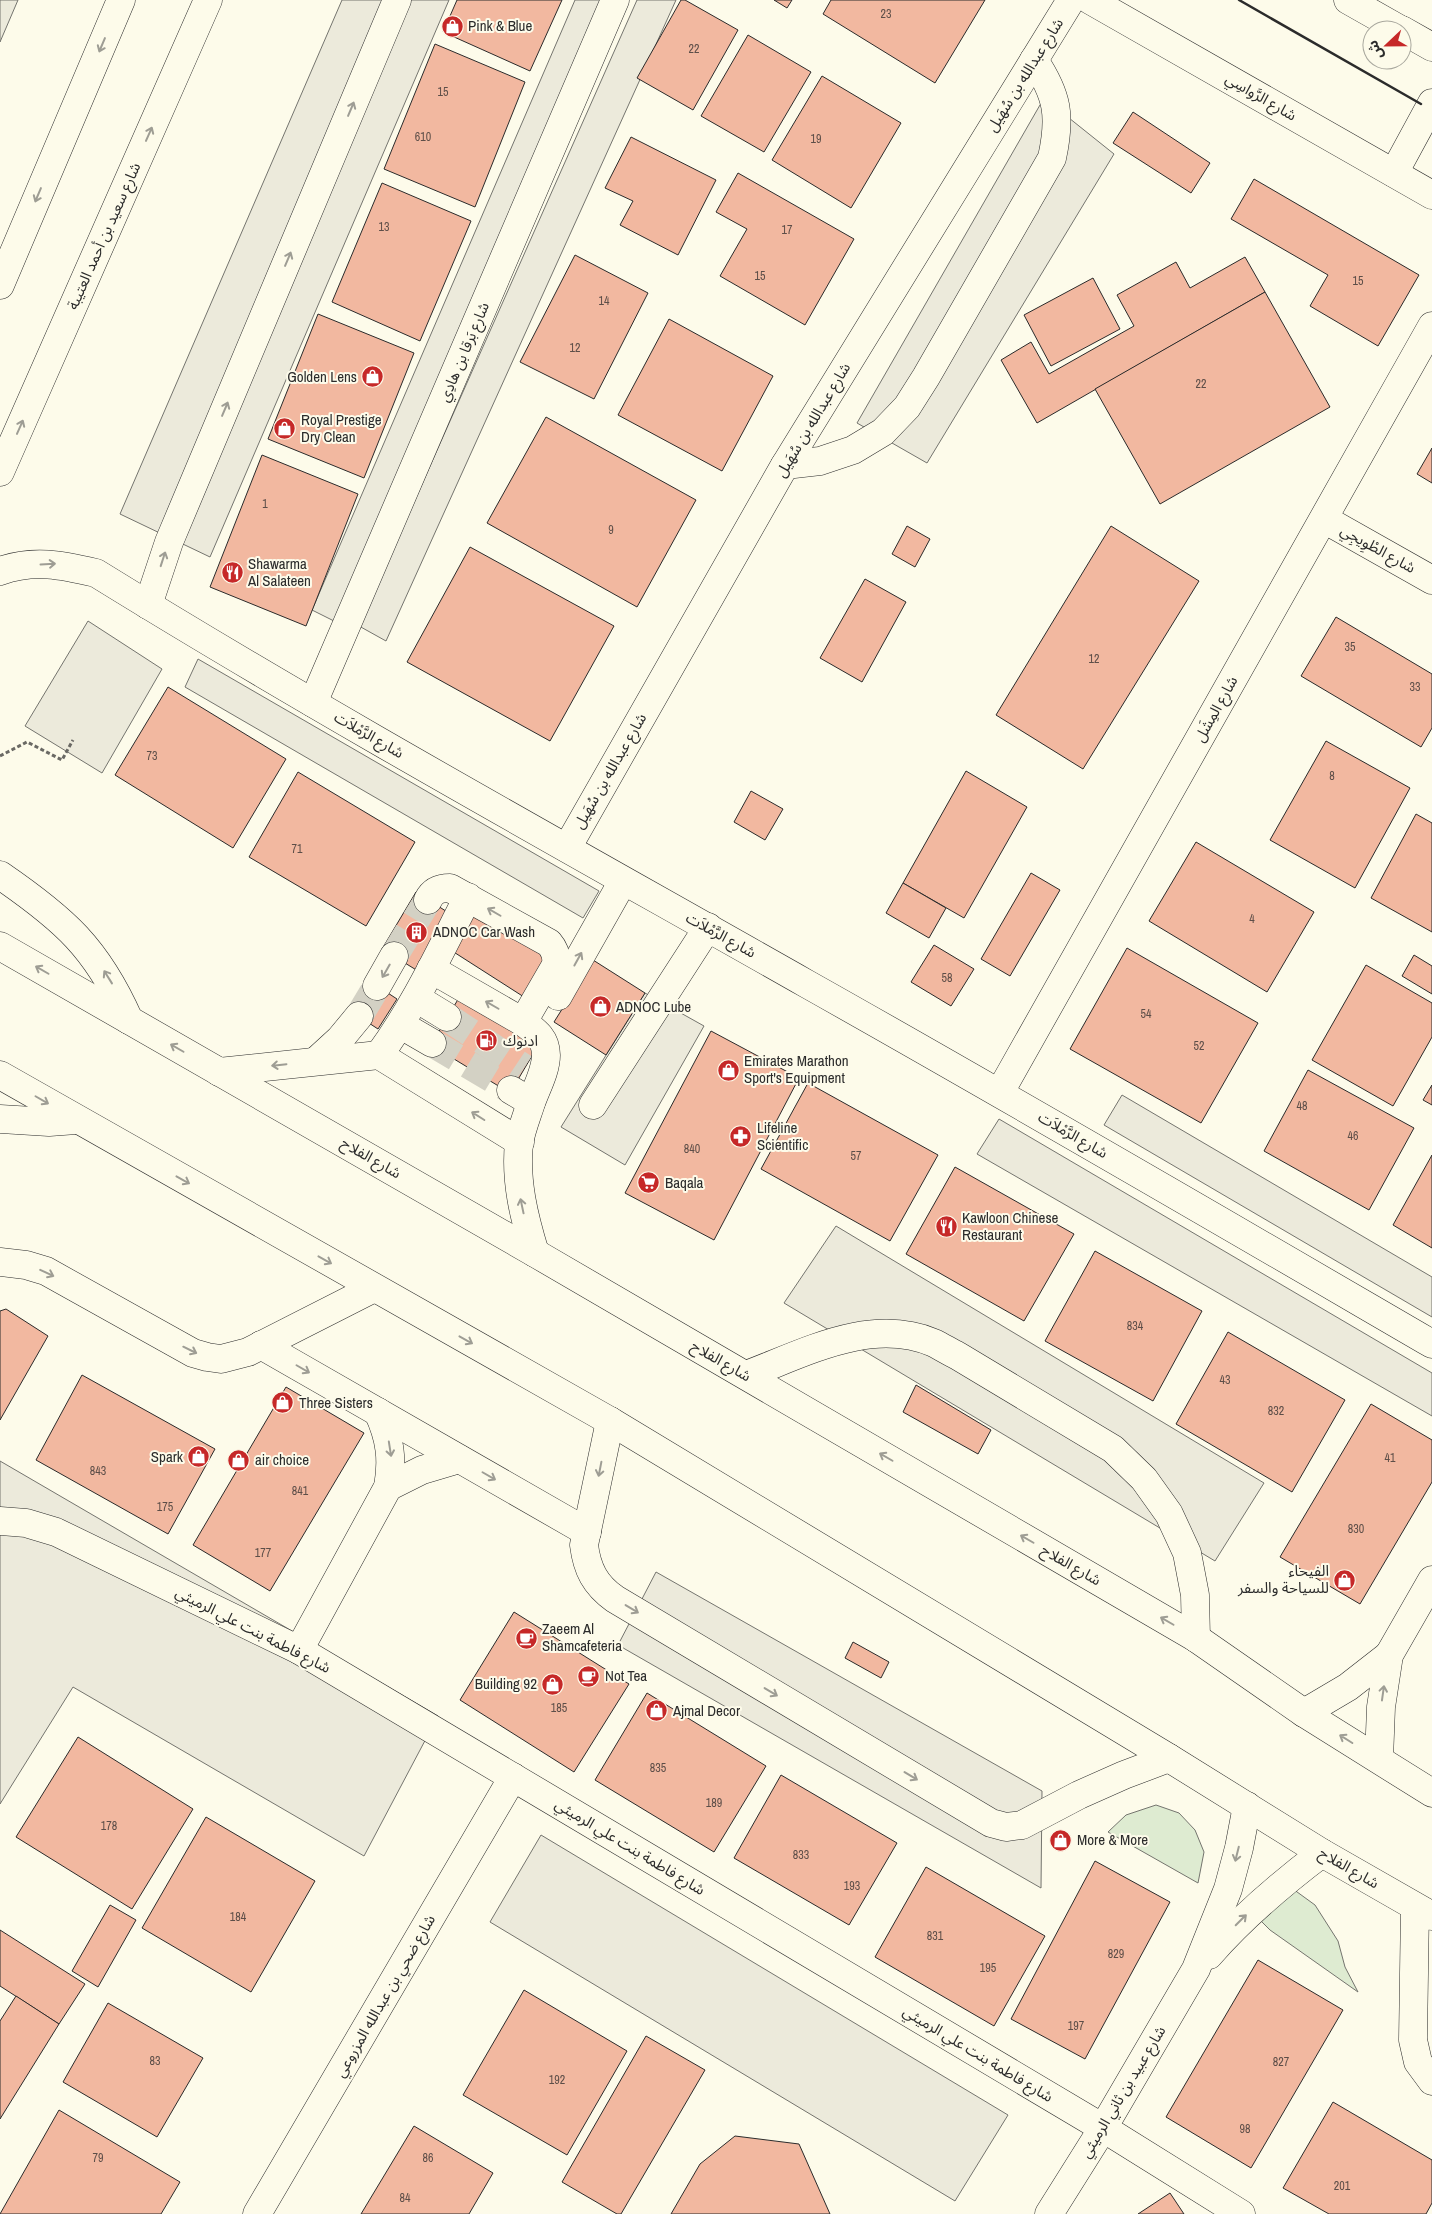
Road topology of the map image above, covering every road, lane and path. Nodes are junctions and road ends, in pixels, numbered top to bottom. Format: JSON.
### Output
{"nodes":[{"id":1,"x":120,"y":0,"type":"edge"},
{"id":2,"x":208,"y":0,"type":"edge"},
{"id":3,"x":397,"y":0,"type":"edge"},
{"id":4,"x":615,"y":0,"type":"edge"},
{"id":5,"x":1071,"y":0,"type":"edge"},
{"id":6,"x":1090,"y":0,"type":"edge"},
{"id":7,"x":1348,"y":0,"type":"edge"},
{"id":8,"x":1384,"y":20,"type":"edge"},
{"id":9,"x":1412,"y":36,"type":"edge"},
{"id":10,"x":1432,"y":47,"type":"edge"},
{"id":11,"x":1034,"y":60,"type":"junction"},
{"id":12,"x":1432,"y":103,"type":"edge"},
{"id":13,"x":1394,"y":173,"type":"junction"},
{"id":14,"x":1432,"y":195,"type":"edge"},
{"id":15,"x":0,"y":285,"type":"edge"},
{"id":16,"x":1432,"y":326,"type":"edge"},
{"id":17,"x":785,"y":464,"type":"junction"},
{"id":18,"x":0,"y":472,"type":"edge"},
{"id":19,"x":1324,"y":519,"type":"junction"},
{"id":20,"x":0,"y":571,"type":"edge"},
{"id":21,"x":1432,"y":580,"type":"edge"},
{"id":22,"x":148,"y":605,"type":"junction"},
{"id":23,"x":313,"y":704,"type":"junction"},
{"id":24,"x":73,"y":740,"type":"dead end"},
{"id":25,"x":0,"y":756,"type":"edge"},
{"id":26,"x":567,"y":848,"type":"junction"},
{"id":27,"x":0,"y":875,"type":"edge"},
{"id":28,"x":623,"y":881,"type":"junction"},
{"id":29,"x":468,"y":896,"type":"junction"},
{"id":30,"x":428,"y":900,"type":"tunnel mouth"},
{"id":31,"x":708,"y":927,"type":"junction"},
{"id":32,"x":0,"y":946,"type":"edge"},
{"id":33,"x":394,"y":956,"type":"tunnel mouth"},
{"id":34,"x":431,"y":970,"type":"junction"},
{"id":35,"x":377,"y":986,"type":"tunnel mouth"},
{"id":36,"x":416,"y":998,"type":"junction"},
{"id":37,"x":359,"y":1016,"type":"tunnel mouth"},
{"id":38,"x":447,"y":1017,"type":"tunnel mouth"},
{"id":39,"x":129,"y":1020,"type":"junction"},
{"id":40,"x":401,"y":1024,"type":"junction"},
{"id":41,"x":530,"y":1027,"type":"junction"},
{"id":42,"x":432,"y":1043,"type":"tunnel mouth"},
{"id":43,"x":379,"y":1055,"type":"junction"},
{"id":44,"x":316,"y":1061,"type":"junction"},
{"id":45,"x":219,"y":1072,"type":"junction"},
{"id":46,"x":0,"y":1075,"type":"edge"},
{"id":47,"x":1000,"y":1092,"type":"junction"},
{"id":48,"x":593,"y":1105,"type":"dead end"},
{"id":49,"x":0,"y":1119,"type":"edge"},
{"id":50,"x":76,"y":1120,"type":"junction"},
{"id":51,"x":520,"y":1142,"type":"junction"},
{"id":52,"x":535,"y":1253,"type":"junction"},
{"id":53,"x":0,"y":1262,"type":"edge"},
{"id":54,"x":374,"y":1288,"type":"junction"},
{"id":55,"x":1432,"y":1344,"type":"edge"},
{"id":56,"x":261,"y":1345,"type":"junction"},
{"id":57,"x":746,"y":1375,"type":"junction"},
{"id":58,"x":378,"y":1412,"type":"junction"},
{"id":59,"x":610,"y":1421,"type":"junction"},
{"id":60,"x":459,"y":1459,"type":"junction"},
{"id":61,"x":388,"y":1487,"type":"junction"},
{"id":62,"x":0,"y":1521,"type":"edge"},
{"id":63,"x":587,"y":1532,"type":"junction"},
{"id":64,"x":1432,"y":1580,"type":"edge"},
{"id":65,"x":1196,"y":1638,"type":"junction"},
{"id":66,"x":299,"y":1650,"type":"junction"},
{"id":67,"x":1389,"y":1655,"type":"junction"},
{"id":68,"x":1304,"y":1713,"type":"junction"},
{"id":69,"x":1169,"y":1758,"type":"junction"},
{"id":70,"x":1379,"y":1759,"type":"junction"},
{"id":71,"x":513,"y":1777,"type":"junction"},
{"id":72,"x":1432,"y":1793,"type":"edge"},
{"id":73,"x":1247,"y":1806,"type":"junction"},
{"id":74,"x":1322,"y":1853,"type":"junction"},
{"id":75,"x":1424,"y":1911,"type":"edge"},
{"id":76,"x":1196,"y":1969,"type":"junction"},
{"id":77,"x":1432,"y":2081,"type":"edge"},
{"id":78,"x":1103,"y":2128,"type":"junction"},
{"id":79,"x":257,"y":2214,"type":"edge"},
{"id":80,"x":1049,"y":2214,"type":"edge"},
{"id":81,"x":1241,"y":2214,"type":"edge"}],
"edges":[{"from":1,"to":15,"type":"street","one_way":true},
{"from":18,"to":2,"type":"street","name":"شارع سعيد بن أحمد العتيبة","one_way":true},
{"from":22,"to":3,"type":"street","one_way":true},
{"from":4,"to":23,"type":"street","name":"شارع بَرقا بن هادِي"},
{"from":5,"to":11,"type":"street","name":"شارع عبدالله بن سُهَيل"},
{"from":6,"to":13,"type":"street","name":"شارع الرَّواسِي"},
{"from":7,"to":8,"type":"street"},
{"from":9,"to":10,"type":"street"},
{"from":11,"to":17,"type":"street","name":"شارع عبدالله بن سُهَيل"},
{"from":11,"to":17,"type":"street"},
{"from":12,"to":13,"type":"street"},
{"from":13,"to":14,"type":"street","name":"شارع الرَّواسِي"},
{"from":16,"to":19,"type":"street","name":"شارع المِشَل"},
{"from":17,"to":26,"type":"street","name":"شارع عبدالله بن سُهَيل"},
{"from":19,"to":21,"type":"street","name":"شارع الطْوِيجِي"},
{"from":19,"to":47,"type":"street","name":"شارع المِشَل"},
{"from":20,"to":22,"type":"street","name":"شارع الرَّمْلاَت","one_way":true},
{"from":22,"to":23,"type":"street","name":"شارع الرَّمْلاَت"},
{"from":23,"to":26,"type":"street","name":"شارع الرَّمْلاَت"},
{"from":24,"to":25,"type":"path"},
{"from":26,"to":28,"type":"street","name":"شارع الرَّمْلاَت"},
{"from":39,"to":27,"type":"street","one_way":true},
{"from":28,"to":31,"type":"street","name":"شارع الرَّمْلاَت"},
{"from":41,"to":28,"type":"street","one_way":true},
{"from":29,"to":30,"type":"street"},
{"from":29,"to":34,"type":"street"},
{"from":41,"to":29,"type":"street","one_way":true},
{"from":31,"to":47,"type":"street","name":"شارع الرَّمْلاَت"},
{"from":31,"to":48,"type":"street"},
{"from":39,"to":32,"type":"street","name":"شارع الفلاح","one_way":true},
{"from":33,"to":35,"type":"street","one_way":true},
{"from":34,"to":36,"type":"street"},
{"from":41,"to":34,"type":"street","one_way":true},
{"from":36,"to":38,"type":"street"},
{"from":36,"to":40,"type":"street"},
{"from":37,"to":44,"type":"street"},
{"from":45,"to":39,"type":"street","name":"شارع الفلاح","one_way":true},
{"from":40,"to":42,"type":"street"},
{"from":40,"to":43,"type":"street"},
{"from":41,"to":51,"type":"street"},
{"from":43,"to":44,"type":"street"},
{"from":51,"to":43,"type":"street","one_way":true},
{"from":44,"to":45,"type":"street","one_way":true},
{"from":45,"to":52,"type":"street","name":"شارع الفلاح"},
{"from":46,"to":50,"type":"street","name":"شارع الفلاح","one_way":true},
{"from":47,"to":55,"type":"street","name":"شارع الرَّمْلاَت"},
{"from":49,"to":50,"type":"street"},
{"from":50,"to":54,"type":"street","name":"شارع الفلاح","one_way":true},
{"from":52,"to":51,"type":"street","one_way":true},
{"from":52,"to":57,"type":"street","name":"شارع الفلاح"},
{"from":53,"to":56,"type":"street","one_way":true},
{"from":54,"to":56,"type":"street"},
{"from":54,"to":59,"type":"street","name":"شارع الفلاح","one_way":true},
{"from":56,"to":58,"type":"street","one_way":true},
{"from":65,"to":57,"type":"street","name":"شارع الفلاح","one_way":true},
{"from":57,"to":65,"type":"street"},
{"from":58,"to":60,"type":"street"},
{"from":58,"to":61,"type":"street","one_way":true},
{"from":59,"to":63,"type":"street","one_way":true},
{"from":59,"to":69,"type":"street","name":"شارع الفلاح"},
{"from":60,"to":61,"type":"street"},
{"from":60,"to":63,"type":"street","one_way":true},
{"from":61,"to":66,"type":"street"},
{"from":62,"to":66,"type":"street","name":"شارع فاطمة بنت علي الرميثي"},
{"from":63,"to":69,"type":"street","one_way":true},
{"from":64,"to":67,"type":"street"},
{"from":65,"to":68,"type":"street","name":"شارع الفلاح"},
{"from":66,"to":71,"type":"street","name":"شارع فاطمة بنت علي الرميثي"},
{"from":67,"to":68,"type":"street"},
{"from":70,"to":67,"type":"street","one_way":true},
{"from":70,"to":68,"type":"street","name":"شارع الفلاح","one_way":true},
{"from":69,"to":73,"type":"street","name":"شارع الفلاح"},
{"from":70,"to":72,"type":"street","name":"شارع الفلاح"},
{"from":71,"to":78,"type":"street","name":"شارع فاطمة بنت علي الرميثي"},
{"from":71,"to":79,"type":"street","name":"شارع ضحي بن عبدالله المزروعي"},
{"from":73,"to":74,"type":"street","name":"شارع الفلاح"},
{"from":73,"to":76,"type":"street","name":"شارع عبيد بن ثاني الرميثي","one_way":true},
{"from":74,"to":75,"type":"street","name":"شارع الفلاح"},
{"from":76,"to":74,"type":"street","name":"شارع عبيد بن ثاني الرميثي","one_way":true},
{"from":75,"to":77,"type":"street"},
{"from":76,"to":78,"type":"street","name":"شارع عبيد بن ثاني الرميثي"},
{"from":78,"to":80,"type":"street","name":"شارع عبيد بن ثاني الرميثي"},
{"from":78,"to":81,"type":"street","name":"شارع فاطمة بنت علي الرميثي"}]}
